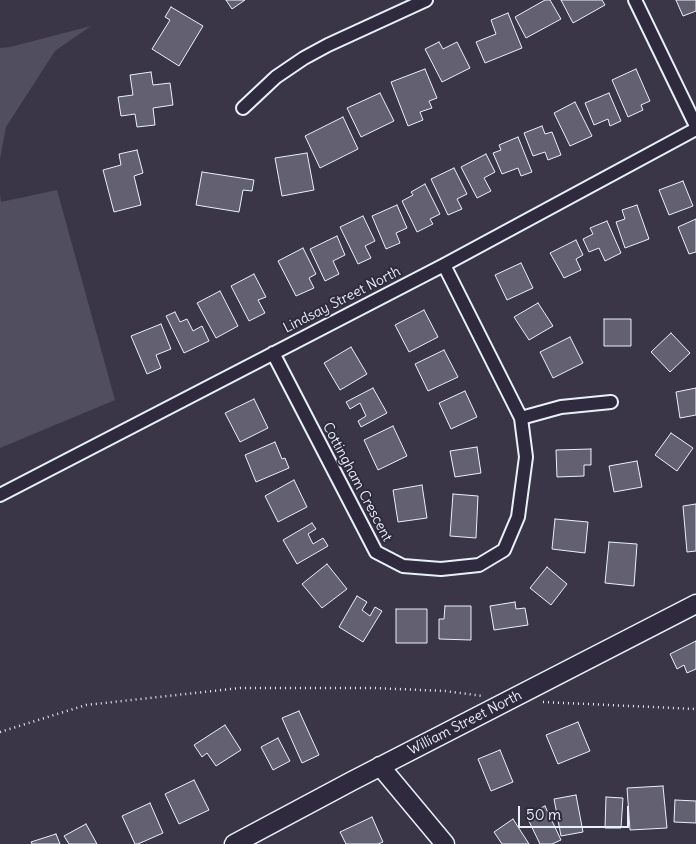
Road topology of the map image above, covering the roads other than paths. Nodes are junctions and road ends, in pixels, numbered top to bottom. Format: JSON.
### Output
{"nodes":[{"id":1,"x":426,"y":0,"type":"edge"},
{"id":2,"x":635,"y":0,"type":"edge"},
{"id":3,"x":243,"y":108,"type":"dead end"},
{"id":4,"x":696,"y":127,"type":"edge"},
{"id":5,"x":444,"y":265,"type":"junction"},
{"id":6,"x":273,"y":353,"type":"junction"},
{"id":7,"x":612,"y":402,"type":"dead end"},
{"id":8,"x":521,"y":418,"type":"junction"},
{"id":9,"x":0,"y":495,"type":"edge"},
{"id":10,"x":696,"y":604,"type":"edge"},
{"id":11,"x":380,"y":766,"type":"junction"},
{"id":12,"x":234,"y":844,"type":"edge"},
{"id":13,"x":445,"y":844,"type":"edge"}],
"edges":[{"from":1,"to":3,"type":"street"},
{"from":2,"to":4,"type":"street"},
{"from":4,"to":5,"type":"street","name":"Lindsay Street North"},
{"from":5,"to":6,"type":"street","name":"Lindsay Street North"},
{"from":5,"to":8,"type":"street","name":"Cottingham Crescent"},
{"from":6,"to":8,"type":"street","name":"Cottingham Crescent"},
{"from":6,"to":9,"type":"street","name":"Lindsay Street North"},
{"from":7,"to":8,"type":"street"},
{"from":10,"to":11,"type":"street","name":"William Street North"},
{"from":11,"to":12,"type":"street","name":"William Street North"},
{"from":11,"to":13,"type":"street"}]}
